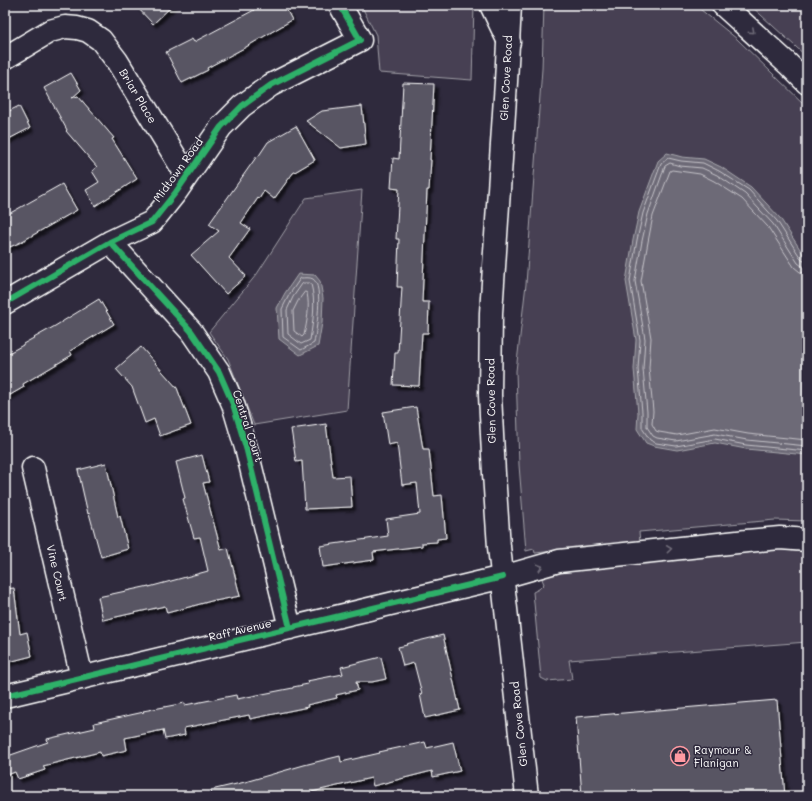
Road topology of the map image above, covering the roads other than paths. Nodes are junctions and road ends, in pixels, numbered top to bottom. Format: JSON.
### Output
{"nodes":[{"id":1,"x":340,"y":5,"type":"edge"},
{"id":2,"x":491,"y":5,"type":"edge"},
{"id":3,"x":510,"y":5,"type":"edge"},
{"id":4,"x":722,"y":5,"type":"edge"},
{"id":5,"x":509,"y":42,"type":"junction"},
{"id":6,"x":5,"y":58,"type":"edge"},
{"id":7,"x":807,"y":82,"type":"edge"},
{"id":8,"x":187,"y":176,"type":"junction"},
{"id":9,"x":110,"y":242,"type":"junction"},
{"id":10,"x":5,"y":303,"type":"edge"},
{"id":11,"x":33,"y":468,"type":"dead end"},
{"id":12,"x":807,"y":540,"type":"edge"},
{"id":13,"x":503,"y":577,"type":"junction"},
{"id":14,"x":290,"y":628,"type":"junction"},
{"id":15,"x":82,"y":678,"type":"junction"},
{"id":16,"x":5,"y":696,"type":"edge"},
{"id":17,"x":524,"y":795,"type":"edge"}],
"edges":[{"from":1,"to":8,"type":"main road","name":"Midtown Road"},
{"from":2,"to":5,"type":"main road"},
{"from":3,"to":5,"type":"main road","name":"Glen Cove Road"},
{"from":4,"to":7,"type":"main road","one_way":true},
{"from":5,"to":13,"type":"main road","name":"Glen Cove Road"},
{"from":6,"to":8,"type":"main road","name":"Briar Place"},
{"from":8,"to":9,"type":"main road","name":"Midtown Road"},
{"from":9,"to":10,"type":"main road","name":"Midtown Road"},
{"from":9,"to":14,"type":"main road","name":"Central Court"},
{"from":11,"to":15,"type":"main road","name":"Vine Court"},
{"from":13,"to":12,"type":"main road","name":"Raff Avenue","one_way":true},
{"from":13,"to":14,"type":"main road","name":"Raff Avenue"},
{"from":13,"to":17,"type":"main road","name":"Glen Cove Road"},
{"from":14,"to":15,"type":"main road","name":"Raff Avenue"},
{"from":15,"to":16,"type":"main road","name":"Raff Avenue"}]}
